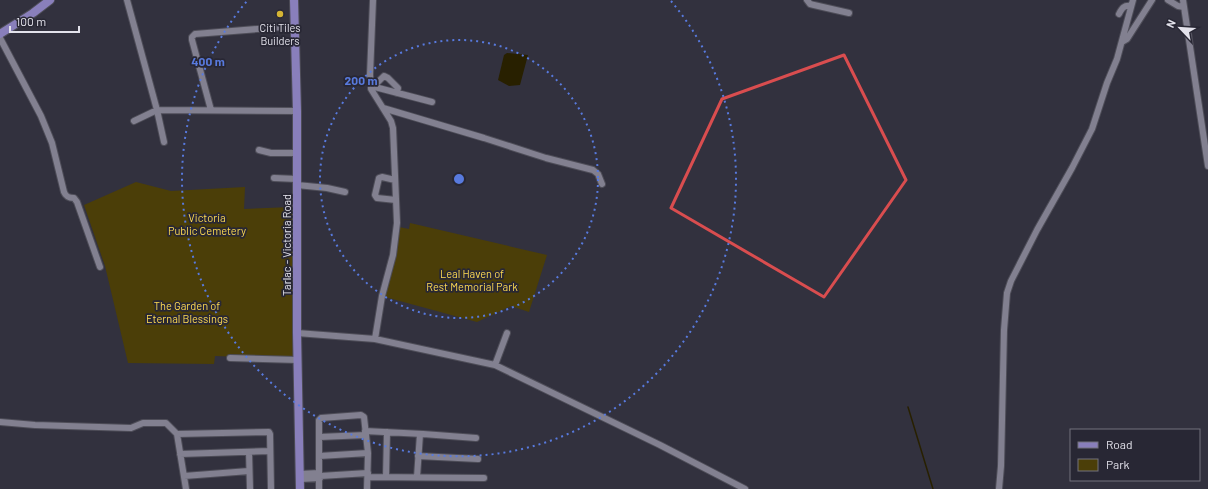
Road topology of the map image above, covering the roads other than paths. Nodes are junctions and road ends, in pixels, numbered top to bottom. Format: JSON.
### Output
{"nodes":[{"id":1,"x":50,"y":0,"type":"edge"},
{"id":2,"x":127,"y":0,"type":"edge"},
{"id":3,"x":294,"y":0,"type":"edge"},
{"id":4,"x":373,"y":0,"type":"edge"},
{"id":5,"x":807,"y":0,"type":"edge"},
{"id":6,"x":1152,"y":0,"type":"edge"},
{"id":7,"x":1168,"y":0,"type":"edge"},
{"id":8,"x":1183,"y":0,"type":"edge"},
{"id":9,"x":1132,"y":3,"type":"edge"},
{"id":10,"x":1184,"y":7,"type":"junction"},
{"id":11,"x":849,"y":13,"type":"dead end"},
{"id":12,"x":1119,"y":14,"type":"dead end"},
{"id":13,"x":295,"y":26,"type":"junction"},
{"id":14,"x":0,"y":34,"type":"edge"},
{"id":15,"x":0,"y":38,"type":"edge"},
{"id":16,"x":1122,"y":42,"type":"junction"},
{"id":17,"x":373,"y":86,"type":"junction"},
{"id":18,"x":397,"y":93,"type":"junction"},
{"id":19,"x":432,"y":102,"type":"dead end"},
{"id":20,"x":383,"y":108,"type":"junction"},
{"id":21,"x":157,"y":110,"type":"junction"},
{"id":22,"x":211,"y":110,"type":"junction"},
{"id":23,"x":297,"y":111,"type":"junction"},
{"id":24,"x":134,"y":121,"type":"dead end"},
{"id":25,"x":164,"y":142,"type":"dead end"},
{"id":26,"x":259,"y":150,"type":"dead end"},
{"id":27,"x":297,"y":153,"type":"junction"},
{"id":28,"x":1208,"y":166,"type":"edge"},
{"id":29,"x":274,"y":178,"type":"dead end"},
{"id":30,"x":395,"y":180,"type":"junction"},
{"id":31,"x":297,"y":182,"type":"junction"},
{"id":32,"x":602,"y":184,"type":"dead end"},
{"id":33,"x":345,"y":192,"type":"dead end"},
{"id":34,"x":396,"y":200,"type":"junction"},
{"id":35,"x":100,"y":267,"type":"dead end"},
{"id":36,"x":297,"y":333,"type":"junction"},
{"id":37,"x":507,"y":333,"type":"dead end"},
{"id":38,"x":376,"y":339,"type":"junction"},
{"id":39,"x":230,"y":358,"type":"dead end"},
{"id":40,"x":298,"y":360,"type":"junction"},
{"id":41,"x":495,"y":365,"type":"junction"},
{"id":42,"x":0,"y":422,"type":"edge"},
{"id":43,"x":387,"y":432,"type":"junction"},
{"id":44,"x":366,"y":433,"type":"junction"},
{"id":45,"x":177,"y":434,"type":"junction"},
{"id":46,"x":420,"y":434,"type":"junction"},
{"id":47,"x":319,"y":437,"type":"junction"},
{"id":48,"x":476,"y":438,"type":"dead end"},
{"id":49,"x":270,"y":451,"type":"junction"},
{"id":50,"x":249,"y":452,"type":"junction"},
{"id":51,"x":368,"y":453,"type":"junction"},
{"id":52,"x":180,"y":454,"type":"junction"},
{"id":53,"x":319,"y":456,"type":"junction"},
{"id":54,"x":418,"y":456,"type":"junction"},
{"id":55,"x":478,"y":459,"type":"dead end"},
{"id":56,"x":249,"y":471,"type":"junction"},
{"id":57,"x":368,"y":475,"type":"junction"},
{"id":58,"x":184,"y":476,"type":"junction"},
{"id":59,"x":300,"y":476,"type":"junction"},
{"id":60,"x":320,"y":476,"type":"junction"},
{"id":61,"x":386,"y":477,"type":"junction"},
{"id":62,"x":417,"y":477,"type":"junction"},
{"id":63,"x":484,"y":478,"type":"dead end"},
{"id":64,"x":186,"y":489,"type":"edge"},
{"id":65,"x":250,"y":489,"type":"edge"},
{"id":66,"x":271,"y":489,"type":"edge"},
{"id":67,"x":300,"y":489,"type":"edge"},
{"id":68,"x":319,"y":489,"type":"edge"},
{"id":69,"x":367,"y":489,"type":"edge"},
{"id":70,"x":745,"y":489,"type":"edge"},
{"id":71,"x":999,"y":489,"type":"edge"}],
"edges":[{"from":1,"to":14,"type":"main road"},
{"from":2,"to":21,"type":"street"},
{"from":3,"to":13,"type":"main road","name":"Tarlac - Victoria Road"},
{"from":4,"to":17,"type":"street"},
{"from":5,"to":11,"type":"street"},
{"from":6,"to":16,"type":"street"},
{"from":7,"to":10,"type":"street"},
{"from":8,"to":10,"type":"street"},
{"from":9,"to":12,"type":"street"},
{"from":9,"to":16,"type":"street"},
{"from":10,"to":28,"type":"street"},
{"from":13,"to":22,"type":"street"},
{"from":13,"to":23,"type":"main road","name":"Tarlac - Victoria Road"},
{"from":15,"to":35,"type":"street"},
{"from":16,"to":71,"type":"street"},
{"from":17,"to":18,"type":"street"},
{"from":17,"to":18,"type":"street"},
{"from":17,"to":20,"type":"street"},
{"from":18,"to":19,"type":"street"},
{"from":20,"to":30,"type":"street"},
{"from":20,"to":32,"type":"street"},
{"from":21,"to":22,"type":"street"},
{"from":21,"to":24,"type":"street"},
{"from":21,"to":25,"type":"street"},
{"from":22,"to":23,"type":"street"},
{"from":23,"to":27,"type":"main road","name":"Tarlac - Victoria Road"},
{"from":26,"to":27,"type":"street"},
{"from":27,"to":31,"type":"main road","name":"Tarlac - Victoria Road"},
{"from":29,"to":31,"type":"street"},
{"from":30,"to":34,"type":"street"},
{"from":30,"to":34,"type":"street"},
{"from":31,"to":33,"type":"street"},
{"from":31,"to":36,"type":"main road","name":"Tarlac - Victoria Road"},
{"from":34,"to":38,"type":"street"},
{"from":36,"to":38,"type":"street"},
{"from":36,"to":40,"type":"main road","name":"Tarlac - Victoria Road"},
{"from":37,"to":41,"type":"street"},
{"from":38,"to":41,"type":"street"},
{"from":39,"to":40,"type":"street"},
{"from":40,"to":59,"type":"main road","name":"Tarlac - Victoria Road"},
{"from":41,"to":70,"type":"street"},
{"from":42,"to":45,"type":"street"},
{"from":43,"to":44,"type":"street"},
{"from":43,"to":46,"type":"street"},
{"from":43,"to":61,"type":"street"},
{"from":44,"to":47,"type":"street"},
{"from":44,"to":47,"type":"street"},
{"from":44,"to":51,"type":"street"},
{"from":45,"to":49,"type":"street"},
{"from":45,"to":52,"type":"street"},
{"from":46,"to":48,"type":"street"},
{"from":46,"to":54,"type":"street"},
{"from":47,"to":53,"type":"street"},
{"from":49,"to":50,"type":"street"},
{"from":49,"to":66,"type":"street"},
{"from":50,"to":52,"type":"street"},
{"from":50,"to":56,"type":"street"},
{"from":51,"to":53,"type":"street"},
{"from":51,"to":57,"type":"street"},
{"from":52,"to":58,"type":"street"},
{"from":53,"to":60,"type":"street"},
{"from":54,"to":55,"type":"street"},
{"from":54,"to":62,"type":"street"},
{"from":56,"to":58,"type":"street"},
{"from":56,"to":65,"type":"street"},
{"from":57,"to":60,"type":"street"},
{"from":57,"to":61,"type":"street"},
{"from":57,"to":69,"type":"street"},
{"from":58,"to":64,"type":"street"},
{"from":59,"to":60,"type":"street"},
{"from":59,"to":67,"type":"main road","name":"Tarlac - Victoria Road"},
{"from":60,"to":68,"type":"street"},
{"from":61,"to":62,"type":"street"},
{"from":62,"to":63,"type":"street"}]}
